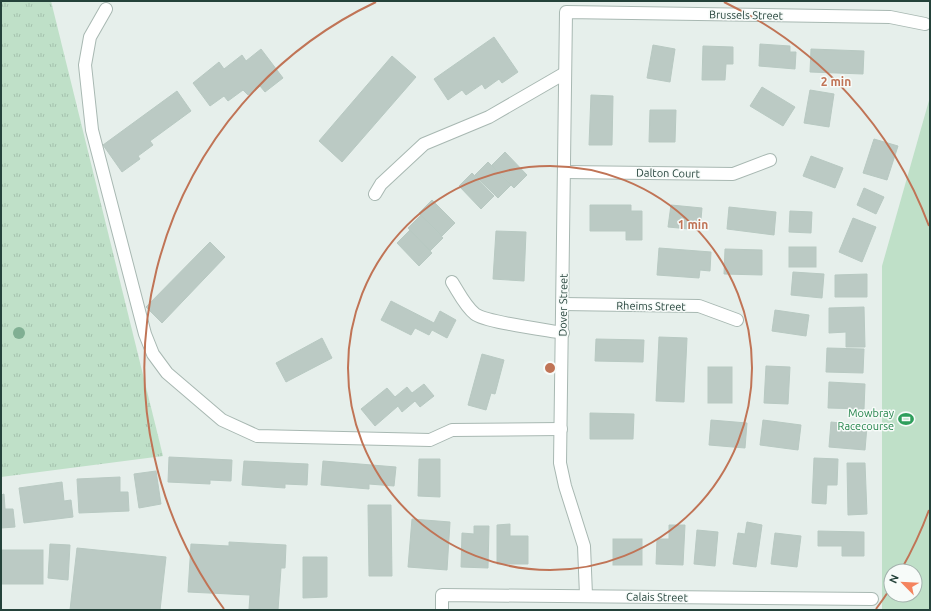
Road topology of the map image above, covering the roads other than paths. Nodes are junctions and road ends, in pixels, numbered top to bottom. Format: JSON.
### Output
{"nodes":[{"id":1,"x":106,"y":9,"type":"dead end"},
{"id":2,"x":566,"y":12,"type":"joint"},
{"id":3,"x":925,"y":24,"type":"dead end"},
{"id":4,"x":565,"y":73,"type":"junction"},
{"id":5,"x":770,"y":160,"type":"dead end"},
{"id":6,"x":565,"y":172,"type":"junction"},
{"id":7,"x":375,"y":194,"type":"dead end"},
{"id":8,"x":452,"y":282,"type":"dead end"},
{"id":9,"x":563,"y":304,"type":"junction"},
{"id":10,"x":737,"y":320,"type":"dead end"},
{"id":11,"x":563,"y":332,"type":"junction"},
{"id":12,"x":561,"y":429,"type":"junction"},
{"id":13,"x":586,"y":595,"type":"junction"},
{"id":14,"x":872,"y":599,"type":"dead end"},
{"id":15,"x":734,"y":604,"type":"edge"},
{"id":16,"x":442,"y":610,"type":"edge"}],
"edges":[{"from":1,"to":12,"type":"street"},
{"from":2,"to":3,"type":"street","name":"Brussels Street"},
{"from":2,"to":4,"type":"street","name":"Dover Street"},
{"from":4,"to":6,"type":"street","name":"Dover Street"},
{"from":4,"to":7,"type":"street"},
{"from":5,"to":6,"type":"street","name":"Dalton Court"},
{"from":6,"to":9,"type":"street","name":"Dover Street"},
{"from":8,"to":11,"type":"street"},
{"from":9,"to":10,"type":"street","name":"Rheims Street"},
{"from":9,"to":11,"type":"street","name":"Dover Street"},
{"from":11,"to":12,"type":"street","name":"Dover Street"},
{"from":12,"to":13,"type":"street","name":"Dover Street"},
{"from":13,"to":15,"type":"street","name":"Calais Street"},
{"from":13,"to":16,"type":"street","name":"Calais Street"},
{"from":14,"to":15,"type":"street","name":"Calais Street"}]}
